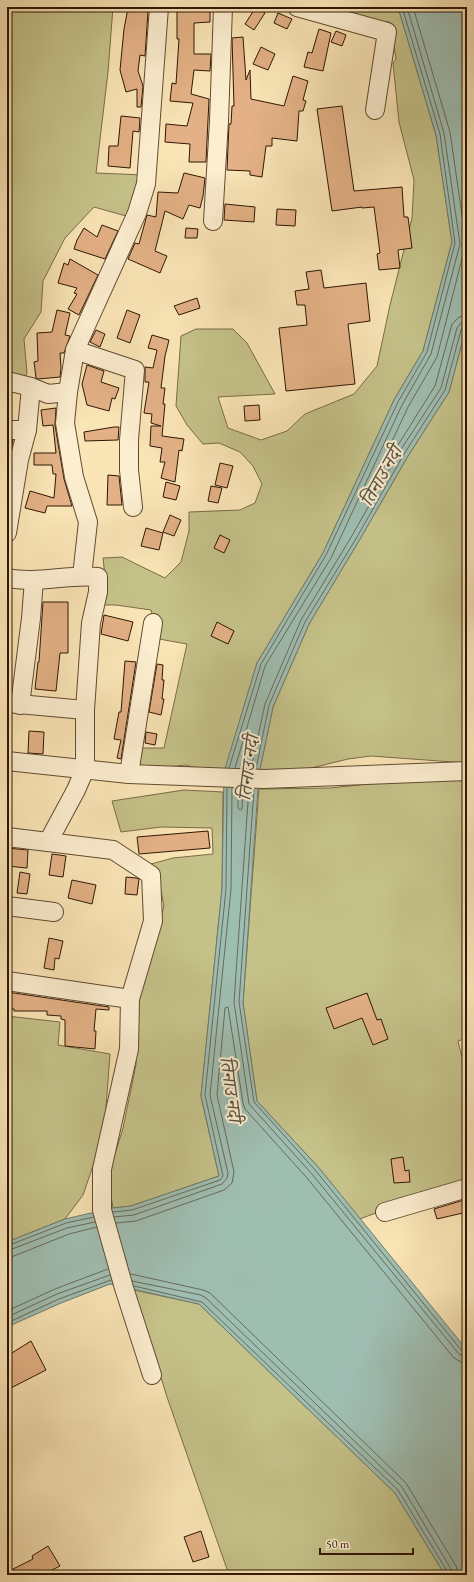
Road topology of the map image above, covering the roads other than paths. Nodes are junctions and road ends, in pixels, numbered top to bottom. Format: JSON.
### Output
{"nodes":[{"id":1,"x":159,"y":7,"type":"edge"},
{"id":2,"x":223,"y":7,"type":"edge"},
{"id":3,"x":297,"y":7,"type":"edge"},
{"id":4,"x":375,"y":110,"type":"dead end"},
{"id":5,"x":213,"y":221,"type":"dead end"},
{"id":6,"x":75,"y":350,"type":"junction"},
{"id":7,"x":7,"y":381,"type":"edge"},
{"id":8,"x":31,"y":387,"type":"junction"},
{"id":9,"x":68,"y":392,"type":"junction"},
{"id":10,"x":7,"y":430,"type":"edge"},
{"id":11,"x":27,"y":430,"type":"junction"},
{"id":12,"x":133,"y":507,"type":"dead end"},
{"id":13,"x":7,"y":533,"type":"edge"},
{"id":14,"x":82,"y":576,"type":"junction"},
{"id":15,"x":7,"y":578,"type":"edge"},
{"id":16,"x":34,"y":580,"type":"junction"},
{"id":17,"x":153,"y":623,"type":"dead end"},
{"id":18,"x":14,"y":704,"type":"edge"},
{"id":19,"x":84,"y":710,"type":"junction"},
{"id":20,"x":7,"y":761,"type":"edge"},
{"id":21,"x":85,"y":769,"type":"junction"},
{"id":22,"x":467,"y":771,"type":"edge"},
{"id":23,"x":129,"y":774,"type":"junction"},
{"id":24,"x":7,"y":837,"type":"edge"},
{"id":25,"x":48,"y":842,"type":"junction"},
{"id":26,"x":7,"y":906,"type":"edge"},
{"id":27,"x":54,"y":912,"type":"dead end"},
{"id":28,"x":7,"y":981,"type":"edge"},
{"id":29,"x":130,"y":999,"type":"junction"},
{"id":30,"x":467,"y":1188,"type":"edge"},
{"id":31,"x":385,"y":1212,"type":"dead end"},
{"id":32,"x":152,"y":1375,"type":"dead end"}],
"edges":[{"from":1,"to":6,"type":"street"},
{"from":2,"to":5,"type":"street"},
{"from":3,"to":4,"type":"street"},
{"from":6,"to":9,"type":"street"},
{"from":6,"to":12,"type":"street"},
{"from":7,"to":8,"type":"street"},
{"from":8,"to":9,"type":"street"},
{"from":8,"to":11,"type":"street"},
{"from":9,"to":14,"type":"street"},
{"from":10,"to":11,"type":"street"},
{"from":11,"to":13,"type":"street"},
{"from":14,"to":16,"type":"street"},
{"from":14,"to":19,"type":"street"},
{"from":15,"to":16,"type":"street"},
{"from":16,"to":18,"type":"street"},
{"from":17,"to":23,"type":"street"},
{"from":18,"to":19,"type":"street"},
{"from":19,"to":21,"type":"street"},
{"from":20,"to":21,"type":"street"},
{"from":21,"to":23,"type":"street"},
{"from":21,"to":25,"type":"street"},
{"from":22,"to":23,"type":"street"},
{"from":24,"to":25,"type":"street"},
{"from":25,"to":29,"type":"street"},
{"from":26,"to":27,"type":"street"},
{"from":28,"to":29,"type":"street"},
{"from":29,"to":32,"type":"street"},
{"from":30,"to":31,"type":"street"}]}
